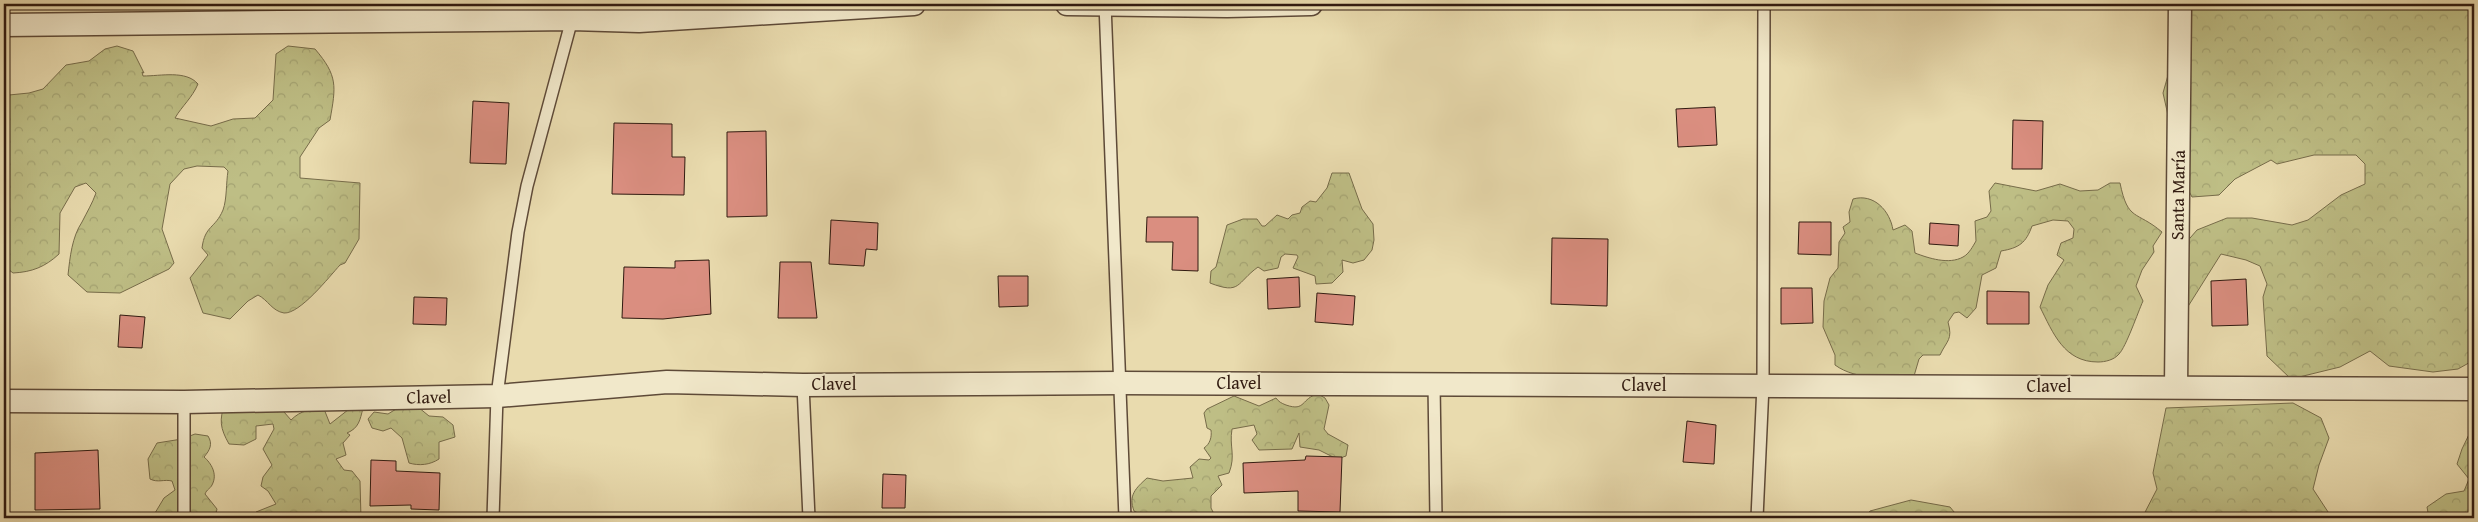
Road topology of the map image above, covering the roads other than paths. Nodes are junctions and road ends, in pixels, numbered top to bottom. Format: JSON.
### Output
{"nodes":[{"id":1,"x":914,"y":4,"type":"edge"},
{"id":2,"x":1067,"y":4,"type":"edge"},
{"id":3,"x":1105,"y":4,"type":"edge"},
{"id":4,"x":1311,"y":4,"type":"edge"},
{"id":5,"x":1764,"y":4,"type":"edge"},
{"id":6,"x":2180,"y":4,"type":"edge"},
{"id":7,"x":1227,"y":5,"type":"edge"},
{"id":8,"x":323,"y":12,"type":"edge"},
{"id":9,"x":639,"y":12,"type":"edge"},
{"id":10,"x":572,"y":19,"type":"junction"},
{"id":11,"x":4,"y":25,"type":"edge"},
{"id":12,"x":1121,"y":383,"type":"junction"},
{"id":13,"x":1434,"y":384,"type":"junction"},
{"id":14,"x":803,"y":385,"type":"junction"},
{"id":15,"x":1764,"y":385,"type":"junction"},
{"id":16,"x":2176,"y":387,"type":"junction"},
{"id":17,"x":2474,"y":389,"type":"edge"},
{"id":18,"x":497,"y":396,"type":"junction"},
{"id":19,"x":4,"y":402,"type":"edge"},
{"id":20,"x":184,"y":402,"type":"junction"},
{"id":21,"x":184,"y":518,"type":"edge"},
{"id":22,"x":493,"y":518,"type":"edge"},
{"id":23,"x":809,"y":518,"type":"edge"},
{"id":24,"x":1125,"y":518,"type":"edge"},
{"id":25,"x":1436,"y":518,"type":"edge"},
{"id":26,"x":1758,"y":518,"type":"edge"}],
"edges":[{"from":1,"to":9,"type":"street"},
{"from":2,"to":3,"type":"street"},
{"from":3,"to":7,"type":"street"},
{"from":3,"to":12,"type":"lane"},
{"from":4,"to":7,"type":"street"},
{"from":5,"to":15,"type":"lane"},
{"from":6,"to":16,"type":"street","name":"Santa María"},
{"from":8,"to":10,"type":"street"},
{"from":8,"to":11,"type":"street"},
{"from":9,"to":10,"type":"street"},
{"from":10,"to":18,"type":"lane"},
{"from":12,"to":13,"type":"street","name":"Clavel"},
{"from":12,"to":14,"type":"street","name":"Clavel"},
{"from":12,"to":24,"type":"lane"},
{"from":13,"to":15,"type":"street","name":"Clavel"},
{"from":13,"to":25,"type":"lane"},
{"from":14,"to":18,"type":"street","name":"Clavel"},
{"from":14,"to":23,"type":"lane"},
{"from":15,"to":16,"type":"street","name":"Clavel"},
{"from":15,"to":26,"type":"lane"},
{"from":16,"to":17,"type":"street","name":"Clavel"},
{"from":18,"to":20,"type":"street","name":"Clavel"},
{"from":18,"to":22,"type":"lane"},
{"from":19,"to":20,"type":"street","name":"Clavel"},
{"from":20,"to":21,"type":"lane"}]}
